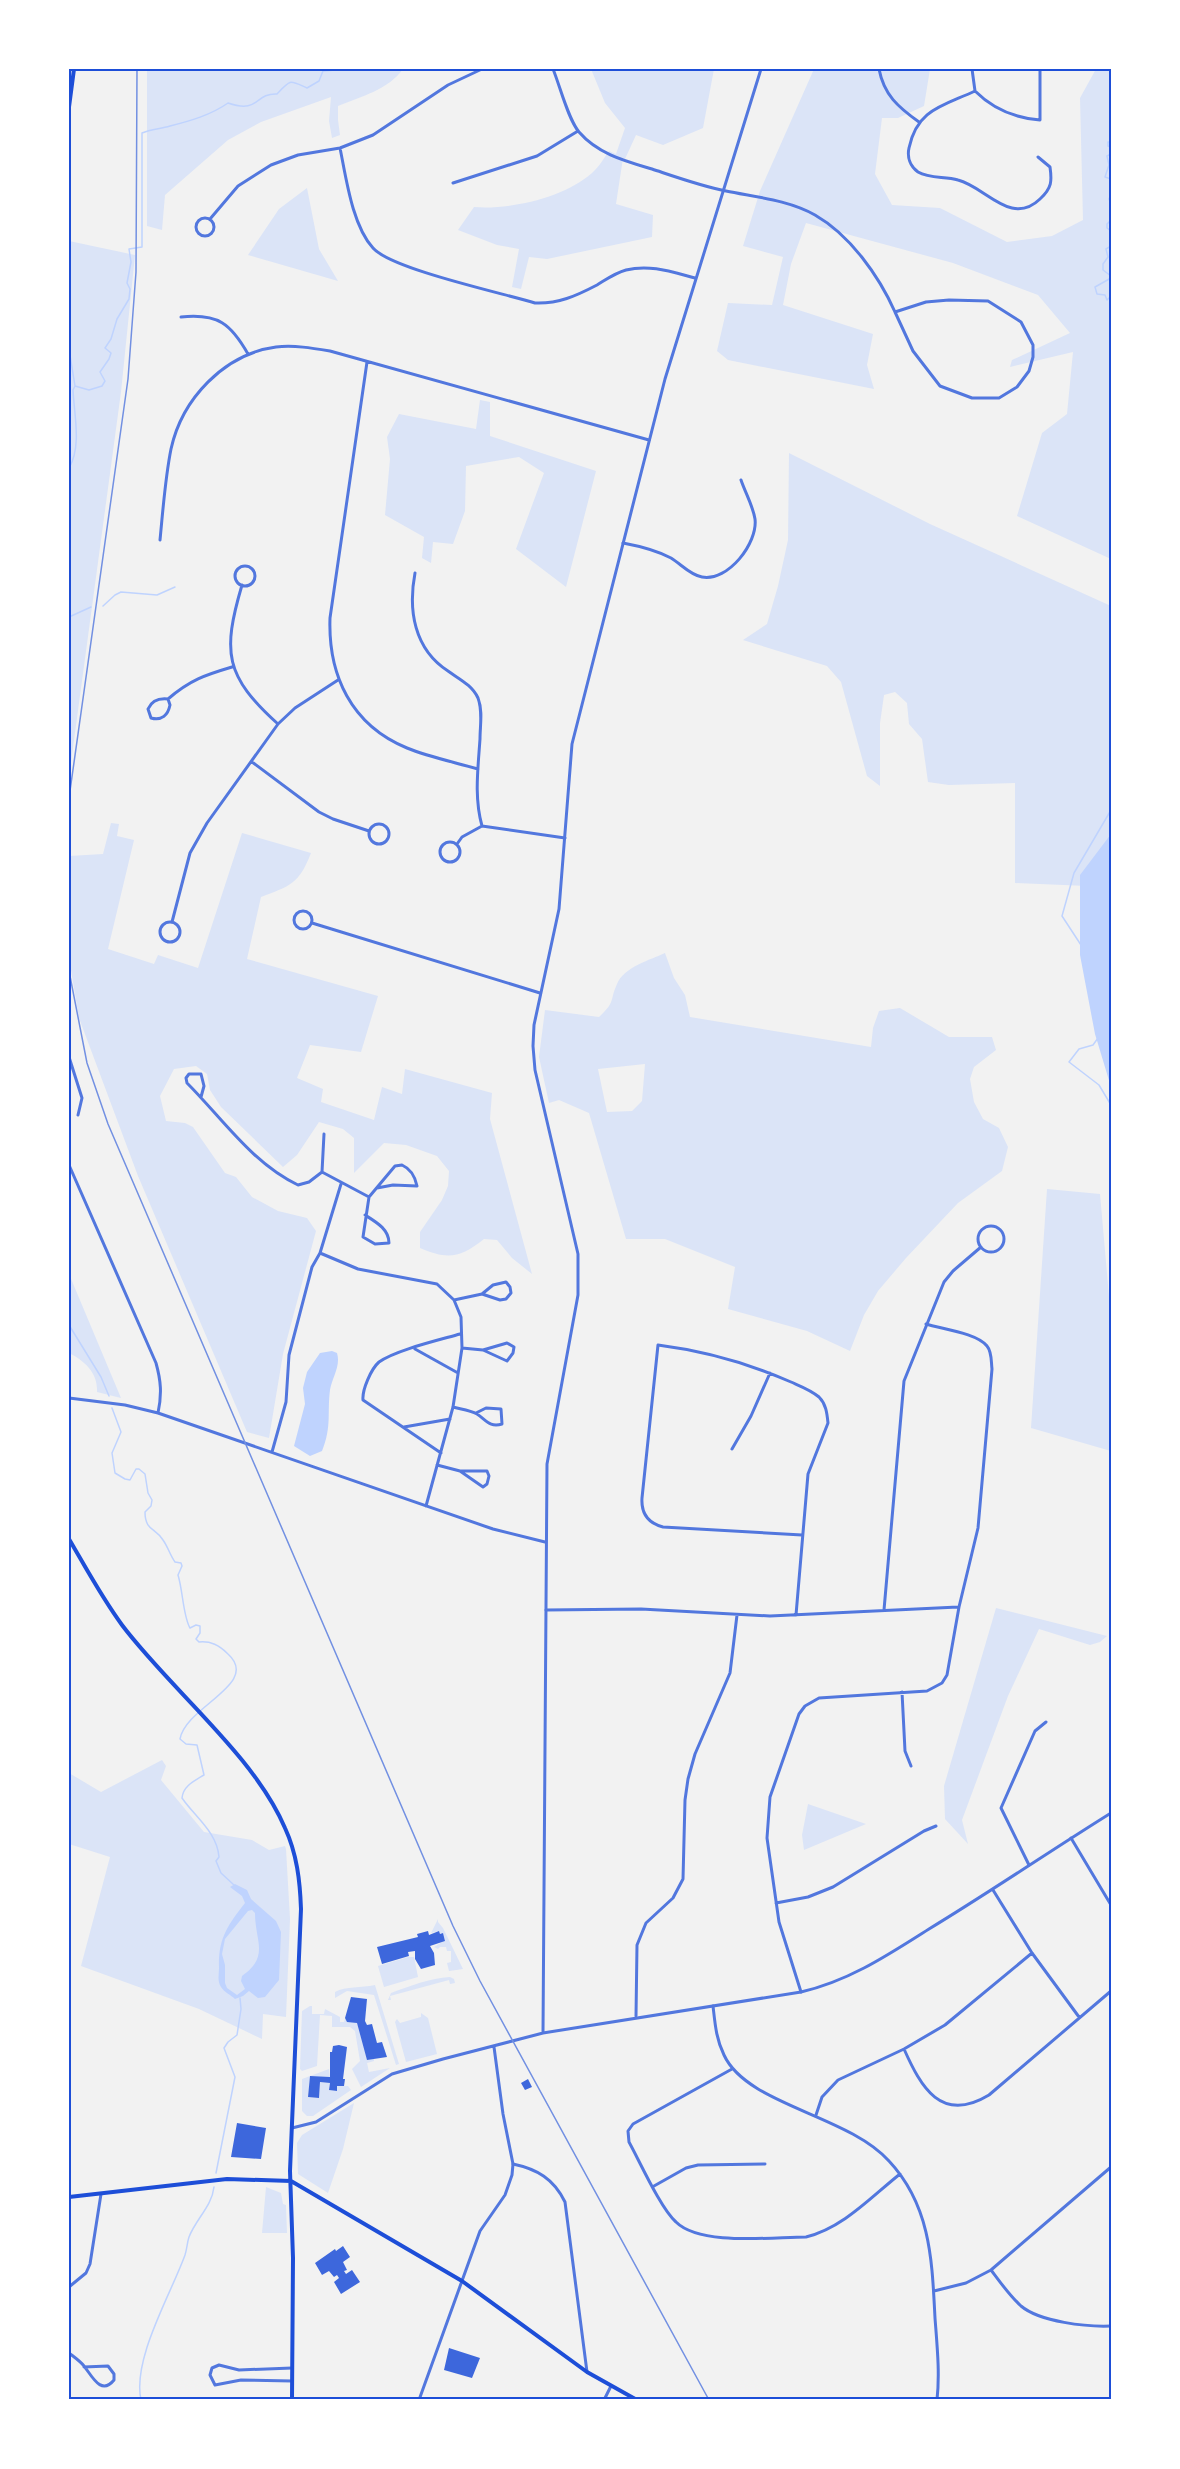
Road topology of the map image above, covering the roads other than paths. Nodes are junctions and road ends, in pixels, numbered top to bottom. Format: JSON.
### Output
{"nodes":[{"id":1,"x":74,"y":69,"type":"edge"},
{"id":2,"x":482,"y":69,"type":"edge"},
{"id":3,"x":553,"y":69,"type":"edge"},
{"id":4,"x":761,"y":69,"type":"edge"},
{"id":5,"x":879,"y":69,"type":"edge"},
{"id":6,"x":972,"y":69,"type":"edge"},
{"id":7,"x":1040,"y":69,"type":"edge"},
{"id":8,"x":975,"y":91,"type":"junction"},
{"id":9,"x":69,"y":107,"type":"edge"},
{"id":10,"x":919,"y":122,"type":"junction"},
{"id":11,"x":578,"y":131,"type":"junction"},
{"id":12,"x":340,"y":148,"type":"junction"},
{"id":13,"x":1038,"y":157,"type":"dead end"},
{"id":14,"x":453,"y":183,"type":"dead end"},
{"id":15,"x":723,"y":190,"type":"junction"},
{"id":16,"x":210,"y":219,"type":"junction"},
{"id":17,"x":695,"y":278,"type":"junction"},
{"id":18,"x":895,"y":312,"type":"junction"},
{"id":19,"x":181,"y":317,"type":"dead end"},
{"id":20,"x":248,"y":354,"type":"junction"},
{"id":21,"x":367,"y":362,"type":"junction"},
{"id":22,"x":649,"y":440,"type":"junction"},
{"id":23,"x":741,"y":480,"type":"dead end"},
{"id":24,"x":160,"y":540,"type":"dead end"},
{"id":25,"x":623,"y":543,"type":"junction"},
{"id":26,"x":415,"y":573,"type":"dead end"},
{"id":27,"x":242,"y":585,"type":"junction"},
{"id":28,"x":232,"y":667,"type":"junction"},
{"id":29,"x":338,"y":680,"type":"junction"},
{"id":30,"x":168,"y":699,"type":"junction"},
{"id":31,"x":278,"y":724,"type":"junction"},
{"id":32,"x":252,"y":762,"type":"junction"},
{"id":33,"x":478,"y":769,"type":"junction"},
{"id":34,"x":482,"y":826,"type":"junction"},
{"id":35,"x":369,"y":831,"type":"junction"},
{"id":36,"x":564,"y":838,"type":"junction"},
{"id":37,"x":457,"y":844,"type":"junction"},
{"id":38,"x":172,"y":922,"type":"junction"},
{"id":39,"x":312,"y":923,"type":"junction"},
{"id":40,"x":540,"y":993,"type":"junction"},
{"id":41,"x":69,"y":1057,"type":"edge"},
{"id":42,"x":201,"y":1097,"type":"junction"},
{"id":43,"x":78,"y":1115,"type":"dead end"},
{"id":44,"x":324,"y":1134,"type":"dead end"},
{"id":45,"x":69,"y":1165,"type":"edge"},
{"id":46,"x":322,"y":1172,"type":"junction"},
{"id":47,"x":341,"y":1184,"type":"junction"},
{"id":48,"x":377,"y":1188,"type":"junction"},
{"id":49,"x":369,"y":1197,"type":"junction"},
{"id":50,"x":365,"y":1215,"type":"junction"},
{"id":51,"x":981,"y":1247,"type":"junction"},
{"id":52,"x":320,"y":1253,"type":"junction"},
{"id":53,"x":482,"y":1294,"type":"junction"},
{"id":54,"x":454,"y":1300,"type":"junction"},
{"id":55,"x":926,"y":1324,"type":"junction"},
{"id":56,"x":460,"y":1334,"type":"junction"},
{"id":57,"x":414,"y":1348,"type":"junction"},
{"id":58,"x":462,"y":1348,"type":"junction"},
{"id":59,"x":483,"y":1350,"type":"junction"},
{"id":60,"x":458,"y":1373,"type":"junction"},
{"id":61,"x":770,"y":1373,"type":"junction"},
{"id":62,"x":69,"y":1398,"type":"edge"},
{"id":63,"x":453,"y":1407,"type":"junction"},
{"id":64,"x":158,"y":1413,"type":"junction"},
{"id":65,"x":476,"y":1413,"type":"junction"},
{"id":66,"x":450,"y":1419,"type":"junction"},
{"id":67,"x":404,"y":1427,"type":"junction"},
{"id":68,"x":732,"y":1449,"type":"dead end"},
{"id":69,"x":272,"y":1452,"type":"junction"},
{"id":70,"x":441,"y":1453,"type":"junction"},
{"id":71,"x":437,"y":1465,"type":"junction"},
{"id":72,"x":460,"y":1471,"type":"junction"},
{"id":73,"x":426,"y":1506,"type":"junction"},
{"id":74,"x":802,"y":1535,"type":"junction"},
{"id":75,"x":69,"y":1539,"type":"edge"},
{"id":76,"x":545,"y":1542,"type":"junction"},
{"id":77,"x":958,"y":1607,"type":"junction"},
{"id":78,"x":546,"y":1610,"type":"junction"},
{"id":79,"x":884,"y":1610,"type":"junction"},
{"id":80,"x":737,"y":1615,"type":"junction"},
{"id":81,"x":796,"y":1615,"type":"junction"},
{"id":82,"x":902,"y":1692,"type":"junction"},
{"id":83,"x":1046,"y":1722,"type":"dead end"},
{"id":84,"x":911,"y":1766,"type":"dead end"},
{"id":85,"x":1111,"y":1813,"type":"edge"},
{"id":86,"x":936,"y":1826,"type":"dead end"},
{"id":87,"x":1071,"y":1838,"type":"junction"},
{"id":88,"x":1029,"y":1865,"type":"junction"},
{"id":89,"x":993,"y":1890,"type":"junction"},
{"id":90,"x":776,"y":1903,"type":"junction"},
{"id":91,"x":1111,"y":1905,"type":"edge"},
{"id":92,"x":1032,"y":1953,"type":"junction"},
{"id":93,"x":1111,"y":1991,"type":"edge"},
{"id":94,"x":801,"y":1992,"type":"junction"},
{"id":95,"x":713,"y":2006,"type":"junction"},
{"id":96,"x":636,"y":2016,"type":"junction"},
{"id":97,"x":1080,"y":2018,"type":"junction"},
{"id":98,"x":543,"y":2033,"type":"junction"},
{"id":99,"x":494,"y":2047,"type":"junction"},
{"id":100,"x":904,"y":2049,"type":"junction"},
{"id":101,"x":732,"y":2068,"type":"junction"},
{"id":102,"x":816,"y":2115,"type":"junction"},
{"id":103,"x":292,"y":2128,"type":"junction"},
{"id":104,"x":513,"y":2164,"type":"junction"},
{"id":105,"x":765,"y":2164,"type":"dead end"},
{"id":106,"x":1111,"y":2167,"type":"edge"},
{"id":107,"x":900,"y":2174,"type":"junction"},
{"id":108,"x":291,"y":2181,"type":"junction"},
{"id":109,"x":654,"y":2186,"type":"junction"},
{"id":110,"x":101,"y":2194,"type":"junction"},
{"id":111,"x":69,"y":2197,"type":"edge"},
{"id":112,"x":990,"y":2270,"type":"junction"},
{"id":113,"x":462,"y":2281,"type":"junction"},
{"id":114,"x":69,"y":2287,"type":"edge"},
{"id":115,"x":934,"y":2291,"type":"junction"},
{"id":116,"x":1111,"y":2326,"type":"edge"},
{"id":117,"x":69,"y":2353,"type":"edge"},
{"id":118,"x":84,"y":2367,"type":"junction"},
{"id":119,"x":292,"y":2368,"type":"junction"},
{"id":120,"x":587,"y":2372,"type":"junction"},
{"id":121,"x":292,"y":2380,"type":"junction"},
{"id":122,"x":611,"y":2386,"type":"junction"},
{"id":123,"x":292,"y":2400,"type":"edge"},
{"id":124,"x":419,"y":2400,"type":"edge"},
{"id":125,"x":604,"y":2400,"type":"edge"},
{"id":126,"x":638,"y":2400,"type":"edge"},
{"id":127,"x":937,"y":2400,"type":"edge"}],
"edges":[{"from":1,"to":9,"type":"main road"},
{"from":2,"to":12,"type":"street"},
{"from":3,"to":11,"type":"street"},
{"from":4,"to":15,"type":"street"},
{"from":5,"to":10,"type":"street"},
{"from":6,"to":8,"type":"street"},
{"from":7,"to":8,"type":"street"},
{"from":8,"to":10,"type":"street"},
{"from":10,"to":13,"type":"street"},
{"from":11,"to":14,"type":"street"},
{"from":11,"to":15,"type":"street"},
{"from":12,"to":16,"type":"street"},
{"from":12,"to":17,"type":"street"},
{"from":15,"to":17,"type":"street"},
{"from":15,"to":18,"type":"street"},
{"from":16,"to":16,"type":"street"},
{"from":17,"to":22,"type":"street"},
{"from":18,"to":18,"type":"street"},
{"from":19,"to":20,"type":"street"},
{"from":20,"to":21,"type":"street"},
{"from":20,"to":24,"type":"street"},
{"from":21,"to":22,"type":"street"},
{"from":21,"to":29,"type":"street"},
{"from":22,"to":25,"type":"street"},
{"from":23,"to":25,"type":"street"},
{"from":25,"to":36,"type":"street"},
{"from":26,"to":33,"type":"street"},
{"from":27,"to":27,"type":"street"},
{"from":27,"to":28,"type":"street"},
{"from":28,"to":30,"type":"street"},
{"from":28,"to":31,"type":"street"},
{"from":29,"to":31,"type":"street"},
{"from":29,"to":33,"type":"street"},
{"from":30,"to":30,"type":"street"},
{"from":31,"to":32,"type":"street"},
{"from":32,"to":35,"type":"street"},
{"from":32,"to":38,"type":"street"},
{"from":33,"to":34,"type":"street"},
{"from":34,"to":36,"type":"street"},
{"from":34,"to":37,"type":"street"},
{"from":35,"to":35,"type":"street"},
{"from":36,"to":40,"type":"street"},
{"from":37,"to":37,"type":"street"},
{"from":38,"to":38,"type":"street"},
{"from":39,"to":39,"type":"street"},
{"from":39,"to":40,"type":"street"},
{"from":40,"to":76,"type":"street"},
{"from":41,"to":43,"type":"street"},
{"from":42,"to":42,"type":"street"},
{"from":42,"to":46,"type":"street"},
{"from":44,"to":46,"type":"street"},
{"from":45,"to":64,"type":"street"},
{"from":46,"to":47,"type":"street"},
{"from":47,"to":49,"type":"street"},
{"from":47,"to":52,"type":"street"},
{"from":48,"to":48,"type":"street"},
{"from":48,"to":49,"type":"street"},
{"from":49,"to":50,"type":"street"},
{"from":50,"to":50,"type":"street"},
{"from":51,"to":51,"type":"street"},
{"from":51,"to":55,"type":"street"},
{"from":52,"to":54,"type":"street"},
{"from":52,"to":69,"type":"street"},
{"from":53,"to":53,"type":"street"},
{"from":53,"to":54,"type":"street"},
{"from":54,"to":56,"type":"street"},
{"from":55,"to":77,"type":"street"},
{"from":55,"to":79,"type":"street"},
{"from":56,"to":57,"type":"street"},
{"from":56,"to":58,"type":"street"},
{"from":57,"to":60,"type":"street"},
{"from":57,"to":67,"type":"street"},
{"from":58,"to":59,"type":"street"},
{"from":58,"to":60,"type":"street"},
{"from":59,"to":59,"type":"street"},
{"from":60,"to":63,"type":"street"},
{"from":61,"to":68,"type":"street"},
{"from":61,"to":74,"type":"street"},
{"from":61,"to":74,"type":"street"},
{"from":62,"to":64,"type":"street"},
{"from":63,"to":65,"type":"street"},
{"from":63,"to":66,"type":"street"},
{"from":64,"to":69,"type":"street"},
{"from":65,"to":65,"type":"street"},
{"from":66,"to":67,"type":"street"},
{"from":66,"to":70,"type":"street"},
{"from":67,"to":70,"type":"street"},
{"from":69,"to":73,"type":"street"},
{"from":70,"to":71,"type":"street"},
{"from":71,"to":72,"type":"street"},
{"from":71,"to":73,"type":"street"},
{"from":72,"to":72,"type":"street"},
{"from":73,"to":76,"type":"street"},
{"from":74,"to":81,"type":"street"},
{"from":75,"to":103,"type":"main road"},
{"from":76,"to":78,"type":"street"},
{"from":77,"to":79,"type":"street"},
{"from":77,"to":82,"type":"street"},
{"from":78,"to":80,"type":"street"},
{"from":78,"to":98,"type":"street"},
{"from":79,"to":81,"type":"street"},
{"from":80,"to":81,"type":"street"},
{"from":80,"to":96,"type":"street"},
{"from":82,"to":84,"type":"street"},
{"from":82,"to":90,"type":"street"},
{"from":83,"to":88,"type":"street"},
{"from":85,"to":87,"type":"street"},
{"from":86,"to":90,"type":"street"},
{"from":87,"to":88,"type":"street"},
{"from":87,"to":91,"type":"street"},
{"from":88,"to":89,"type":"street"},
{"from":89,"to":92,"type":"street"},
{"from":89,"to":94,"type":"street"},
{"from":90,"to":94,"type":"street"},
{"from":92,"to":97,"type":"street"},
{"from":92,"to":100,"type":"street"},
{"from":93,"to":97,"type":"street"},
{"from":94,"to":95,"type":"street"},
{"from":95,"to":96,"type":"street"},
{"from":95,"to":101,"type":"street"},
{"from":96,"to":98,"type":"street"},
{"from":97,"to":100,"type":"street"},
{"from":98,"to":99,"type":"street"},
{"from":99,"to":103,"type":"street"},
{"from":99,"to":104,"type":"street"},
{"from":100,"to":102,"type":"street"},
{"from":101,"to":102,"type":"street"},
{"from":101,"to":109,"type":"street"},
{"from":102,"to":107,"type":"street"},
{"from":103,"to":108,"type":"main road"},
{"from":104,"to":113,"type":"street"},
{"from":104,"to":120,"type":"street"},
{"from":105,"to":109,"type":"street"},
{"from":106,"to":112,"type":"street"},
{"from":107,"to":109,"type":"street"},
{"from":107,"to":115,"type":"street"},
{"from":108,"to":110,"type":"main road"},
{"from":108,"to":113,"type":"main road"},
{"from":108,"to":119,"type":"main road"},
{"from":110,"to":111,"type":"main road"},
{"from":110,"to":114,"type":"street"},
{"from":112,"to":115,"type":"street"},
{"from":112,"to":116,"type":"street"},
{"from":113,"to":120,"type":"main road"},
{"from":113,"to":124,"type":"street"},
{"from":115,"to":127,"type":"street"},
{"from":117,"to":118,"type":"street"},
{"from":118,"to":118,"type":"street"},
{"from":119,"to":121,"type":"main road"},
{"from":119,"to":121,"type":"street"},
{"from":120,"to":122,"type":"main road"},
{"from":121,"to":123,"type":"main road"},
{"from":122,"to":125,"type":"street"},
{"from":122,"to":126,"type":"main road"}]}
